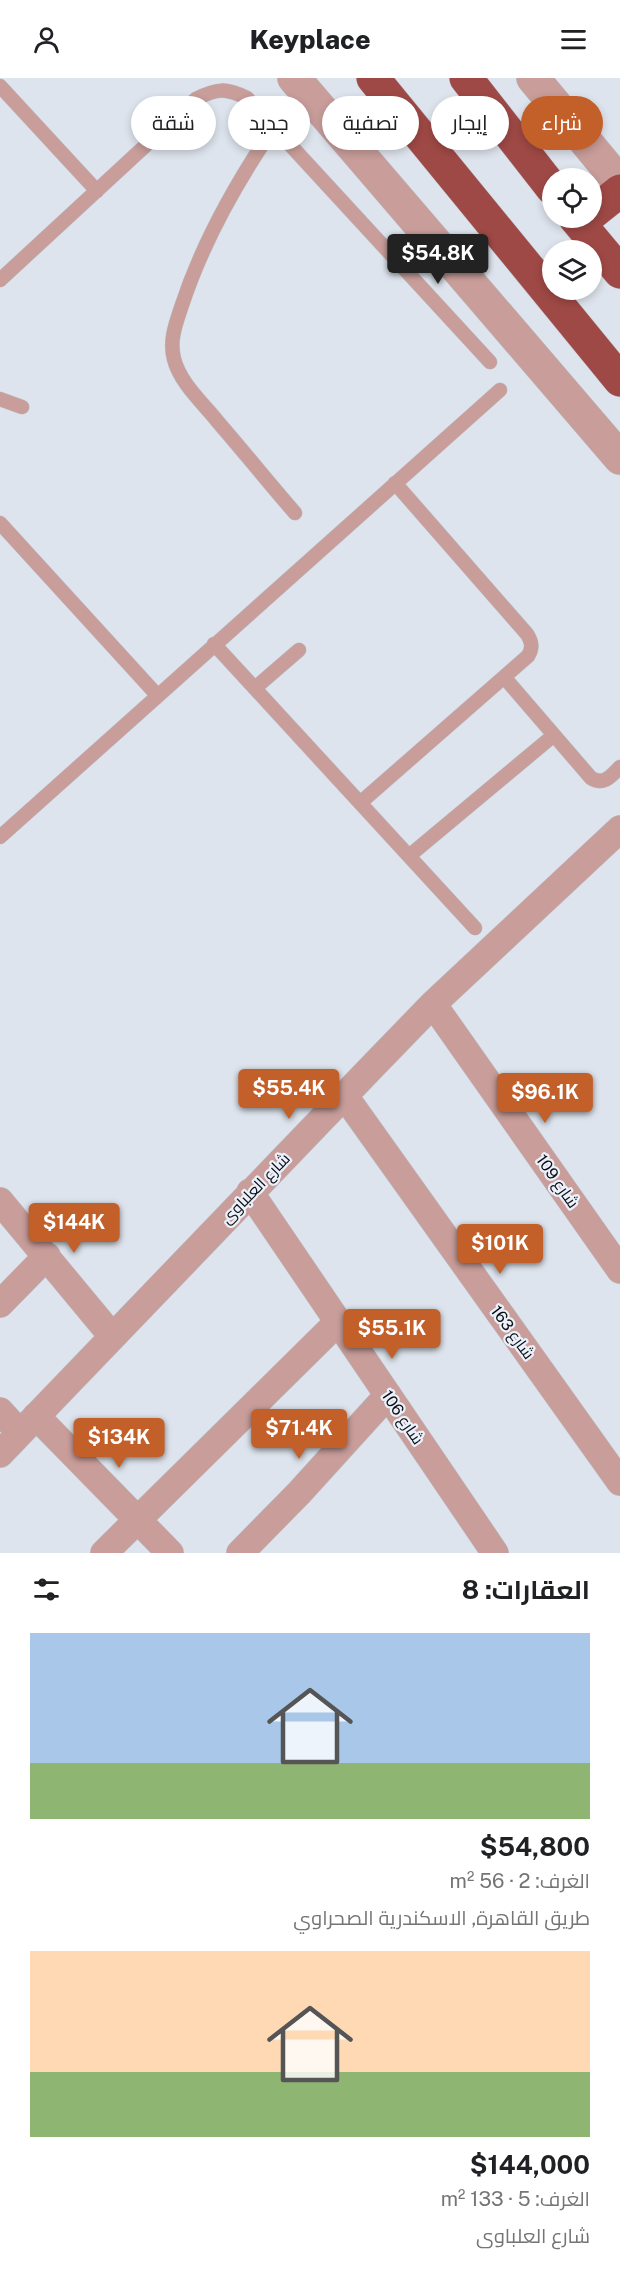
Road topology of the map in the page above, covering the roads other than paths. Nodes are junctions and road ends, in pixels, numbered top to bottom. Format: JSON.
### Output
{"nodes":[{"id":1,"x":294,"y":78,"type":"edge"},
{"id":2,"x":373,"y":78,"type":"edge"},
{"id":3,"x":466,"y":78,"type":"edge"},
{"id":4,"x":533,"y":78,"type":"edge"},
{"id":5,"x":0,"y":86,"type":"edge"},
{"id":6,"x":243,"y":96,"type":"edge"},
{"id":7,"x":259,"y":150,"type":"edge"},
{"id":8,"x":295,"y":150,"type":"edge"},
{"id":9,"x":542,"y":175,"type":"edge"},
{"id":10,"x":620,"y":183,"type":"edge"},
{"id":11,"x":97,"y":191,"type":"junction"},
{"id":12,"x":620,"y":191,"type":"edge"},
{"id":13,"x":602,"y":204,"type":"edge"},
{"id":14,"x":590,"y":228,"type":"edge"},
{"id":15,"x":620,"y":272,"type":"edge"},
{"id":16,"x":0,"y":280,"type":"edge"},
{"id":17,"x":490,"y":362,"type":"dead end"},
{"id":18,"x":620,"y":380,"type":"edge"},
{"id":19,"x":500,"y":390,"type":"dead end"},
{"id":20,"x":0,"y":399,"type":"edge"},
{"id":21,"x":22,"y":407,"type":"dead end"},
{"id":22,"x":620,"y":458,"type":"edge"},
{"id":23,"x":395,"y":483,"type":"junction"},
{"id":24,"x":295,"y":513,"type":"dead end"},
{"id":25,"x":0,"y":523,"type":"edge"},
{"id":26,"x":214,"y":644,"type":"junction"},
{"id":27,"x":299,"y":650,"type":"dead end"},
{"id":28,"x":504,"y":677,"type":"junction"},
{"id":29,"x":255,"y":688,"type":"junction"},
{"id":30,"x":158,"y":695,"type":"junction"},
{"id":31,"x":554,"y":735,"type":"junction"},
{"id":32,"x":620,"y":767,"type":"edge"},
{"id":33,"x":360,"y":803,"type":"junction"},
{"id":34,"x":620,"y":829,"type":"edge"},
{"id":35,"x":0,"y":837,"type":"edge"},
{"id":36,"x":409,"y":856,"type":"junction"},
{"id":37,"x":475,"y":928,"type":"dead end"},
{"id":38,"x":433,"y":1004,"type":"junction"},
{"id":39,"x":344,"y":1095,"type":"junction"},
{"id":40,"x":250,"y":1192,"type":"junction"},
{"id":41,"x":0,"y":1201,"type":"edge"},
{"id":42,"x":47,"y":1256,"type":"junction"},
{"id":43,"x":620,"y":1270,"type":"edge"},
{"id":44,"x":0,"y":1304,"type":"edge"},
{"id":45,"x":339,"y":1320,"type":"junction"},
{"id":46,"x":112,"y":1336,"type":"junction"},
{"id":47,"x":388,"y":1395,"type":"junction"},
{"id":48,"x":0,"y":1411,"type":"edge"},
{"id":49,"x":28,"y":1424,"type":"junction"},
{"id":50,"x":0,"y":1454,"type":"edge"},
{"id":51,"x":620,"y":1482,"type":"edge"},
{"id":52,"x":136,"y":1519,"type":"junction"},
{"id":53,"x":104,"y":1553,"type":"edge"},
{"id":54,"x":170,"y":1553,"type":"edge"},
{"id":55,"x":240,"y":1553,"type":"edge"},
{"id":56,"x":495,"y":1553,"type":"edge"}],
"edges":[{"from":1,"to":22,"type":"street"},
{"from":2,"to":18,"type":"highway"},
{"from":3,"to":9,"type":"highway"},
{"from":4,"to":10,"type":"street"},
{"from":5,"to":11,"type":"lane"},
{"from":6,"to":11,"type":"lane"},
{"from":7,"to":24,"type":"lane"},
{"from":8,"to":17,"type":"lane"},
{"from":11,"to":16,"type":"lane"},
{"from":12,"to":13,"type":"highway"},
{"from":14,"to":15,"type":"highway"},
{"from":19,"to":23,"type":"lane"},
{"from":20,"to":21,"type":"lane"},
{"from":23,"to":26,"type":"lane"},
{"from":23,"to":28,"type":"lane"},
{"from":25,"to":30,"type":"lane"},
{"from":26,"to":29,"type":"lane"},
{"from":26,"to":30,"type":"lane"},
{"from":27,"to":29,"type":"lane"},
{"from":28,"to":31,"type":"lane"},
{"from":28,"to":33,"type":"lane"},
{"from":29,"to":33,"type":"lane"},
{"from":30,"to":35,"type":"lane"},
{"from":31,"to":32,"type":"lane"},
{"from":31,"to":36,"type":"lane"},
{"from":33,"to":36,"type":"lane"},
{"from":34,"to":38,"type":"street","name":"شارع العلباوى"},
{"from":36,"to":37,"type":"lane"},
{"from":38,"to":39,"type":"street","name":"شارع العلباوى"},
{"from":38,"to":43,"type":"street","name":"شارع 109"},
{"from":39,"to":40,"type":"street","name":"شارع العلباوى"},
{"from":39,"to":51,"type":"street","name":"شارع 163"},
{"from":40,"to":45,"type":"street","name":"شارع 106"},
{"from":40,"to":46,"type":"street","name":"شارع العلباوى"},
{"from":41,"to":42,"type":"street"},
{"from":42,"to":44,"type":"street"},
{"from":42,"to":46,"type":"street"},
{"from":45,"to":47,"type":"street","name":"شارع 106"},
{"from":45,"to":52,"type":"street"},
{"from":46,"to":49,"type":"street","name":"شارع العلباوى"},
{"from":47,"to":55,"type":"street"},
{"from":47,"to":56,"type":"street","name":"شارع 106"},
{"from":48,"to":49,"type":"street"},
{"from":49,"to":50,"type":"street","name":"شارع العلباوى"},
{"from":49,"to":52,"type":"street"},
{"from":52,"to":53,"type":"street"},
{"from":52,"to":54,"type":"street"}]}
